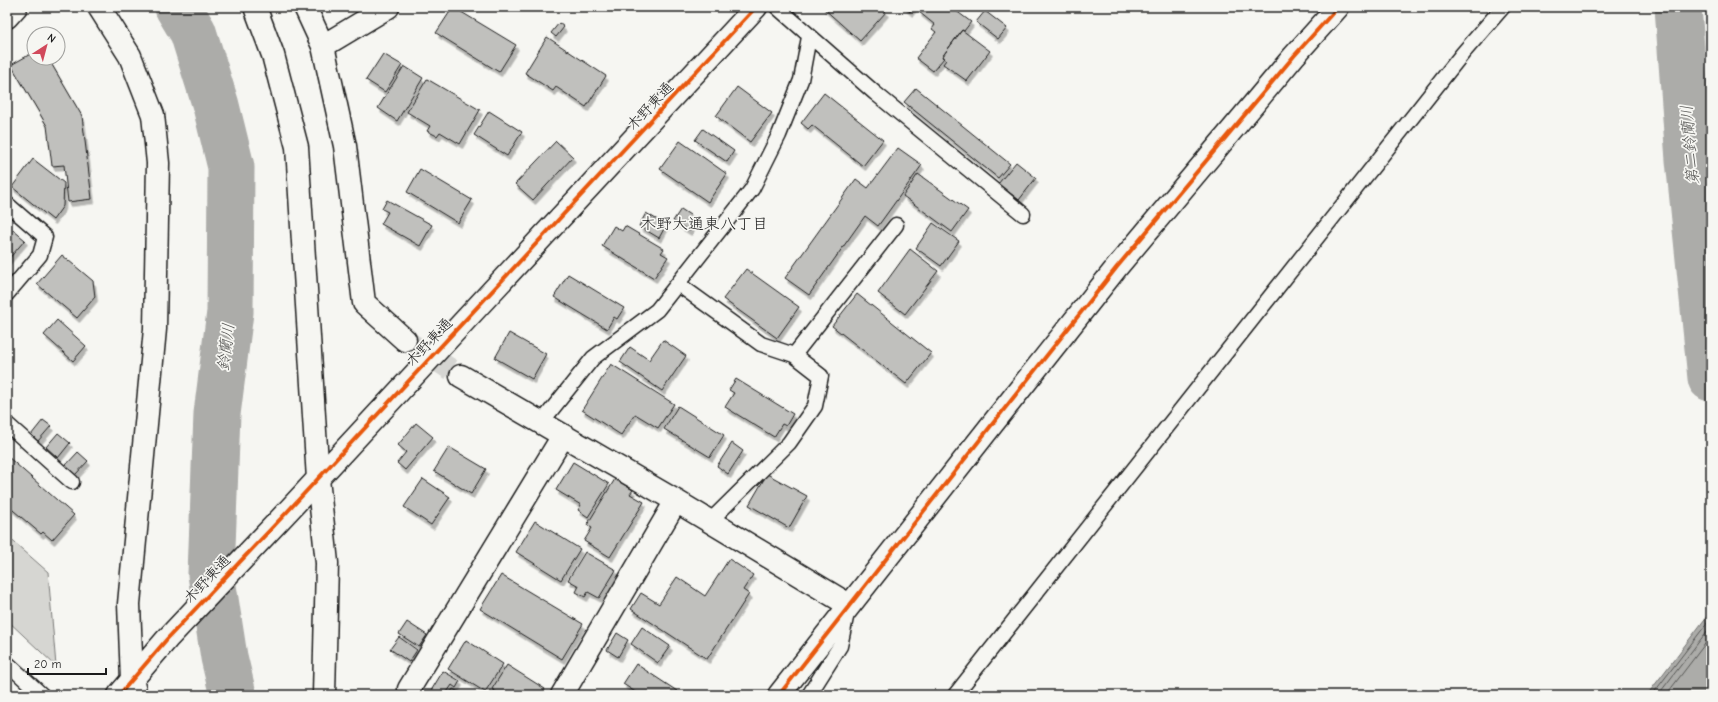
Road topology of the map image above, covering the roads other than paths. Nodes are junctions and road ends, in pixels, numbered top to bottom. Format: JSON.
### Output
{"nodes":[{"id":1,"x":16,"y":7,"type":"edge"},
{"id":2,"x":99,"y":7,"type":"edge"},
{"id":3,"x":255,"y":7,"type":"edge"},
{"id":4,"x":305,"y":7,"type":"edge"},
{"id":5,"x":388,"y":7,"type":"edge"},
{"id":6,"x":756,"y":7,"type":"edge"},
{"id":7,"x":777,"y":7,"type":"edge"},
{"id":8,"x":1338,"y":7,"type":"edge"},
{"id":9,"x":1504,"y":7,"type":"edge"},
{"id":10,"x":7,"y":17,"type":"edge"},
{"id":11,"x":809,"y":37,"type":"junction"},
{"id":12,"x":323,"y":46,"type":"junction"},
{"id":13,"x":7,"y":204,"type":"edge"},
{"id":14,"x":1023,"y":214,"type":"dead end"},
{"id":15,"x":896,"y":225,"type":"dead end"},
{"id":16,"x":678,"y":284,"type":"junction"},
{"id":17,"x":7,"y":294,"type":"edge"},
{"id":18,"x":405,"y":340,"type":"tunnel mouth"},
{"id":19,"x":794,"y":355,"type":"junction"},
{"id":20,"x":461,"y":376,"type":"tunnel mouth"},
{"id":21,"x":541,"y":423,"type":"junction"},
{"id":22,"x":7,"y":424,"type":"edge"},
{"id":23,"x":563,"y":436,"type":"junction"},
{"id":24,"x":318,"y":479,"type":"junction"},
{"id":25,"x":72,"y":482,"type":"dead end"},
{"id":26,"x":676,"y":501,"type":"junction"},
{"id":27,"x":710,"y":521,"type":"junction"},
{"id":28,"x":849,"y":605,"type":"junction"},
{"id":29,"x":7,"y":663,"type":"edge"},
{"id":30,"x":129,"y":690,"type":"edge"},
{"id":31,"x":42,"y":695,"type":"edge"},
{"id":32,"x":324,"y":695,"type":"edge"},
{"id":33,"x":411,"y":695,"type":"edge"},
{"id":34,"x":562,"y":695,"type":"edge"},
{"id":35,"x":779,"y":695,"type":"edge"},
{"id":36,"x":809,"y":695,"type":"edge"},
{"id":37,"x":955,"y":695,"type":"edge"}],
"edges":[{"from":1,"to":10,"type":"street"},
{"from":2,"to":30,"type":"street"},
{"from":3,"to":24,"type":"street"},
{"from":4,"to":12,"type":"street"},
{"from":5,"to":12,"type":"street"},
{"from":6,"to":24,"type":"street","name":"木野東通"},
{"from":7,"to":11,"type":"lane"},
{"from":8,"to":28,"type":"street"},
{"from":9,"to":37,"type":"lane"},
{"from":11,"to":14,"type":"lane"},
{"from":11,"to":16,"type":"lane"},
{"from":12,"to":18,"type":"street"},
{"from":13,"to":17,"type":"lane"},
{"from":15,"to":19,"type":"lane"},
{"from":16,"to":19,"type":"lane"},
{"from":16,"to":21,"type":"lane"},
{"from":19,"to":27,"type":"lane"},
{"from":20,"to":21,"type":"street"},
{"from":21,"to":23,"type":"street"},
{"from":22,"to":25,"type":"lane"},
{"from":23,"to":26,"type":"street"},
{"from":23,"to":33,"type":"street"},
{"from":24,"to":30,"type":"street","name":"木野東通"},
{"from":24,"to":32,"type":"street"},
{"from":26,"to":27,"type":"street"},
{"from":26,"to":34,"type":"street"},
{"from":27,"to":28,"type":"street"},
{"from":28,"to":35,"type":"street"},
{"from":28,"to":36,"type":"lane"},
{"from":29,"to":31,"type":"lane"}]}
